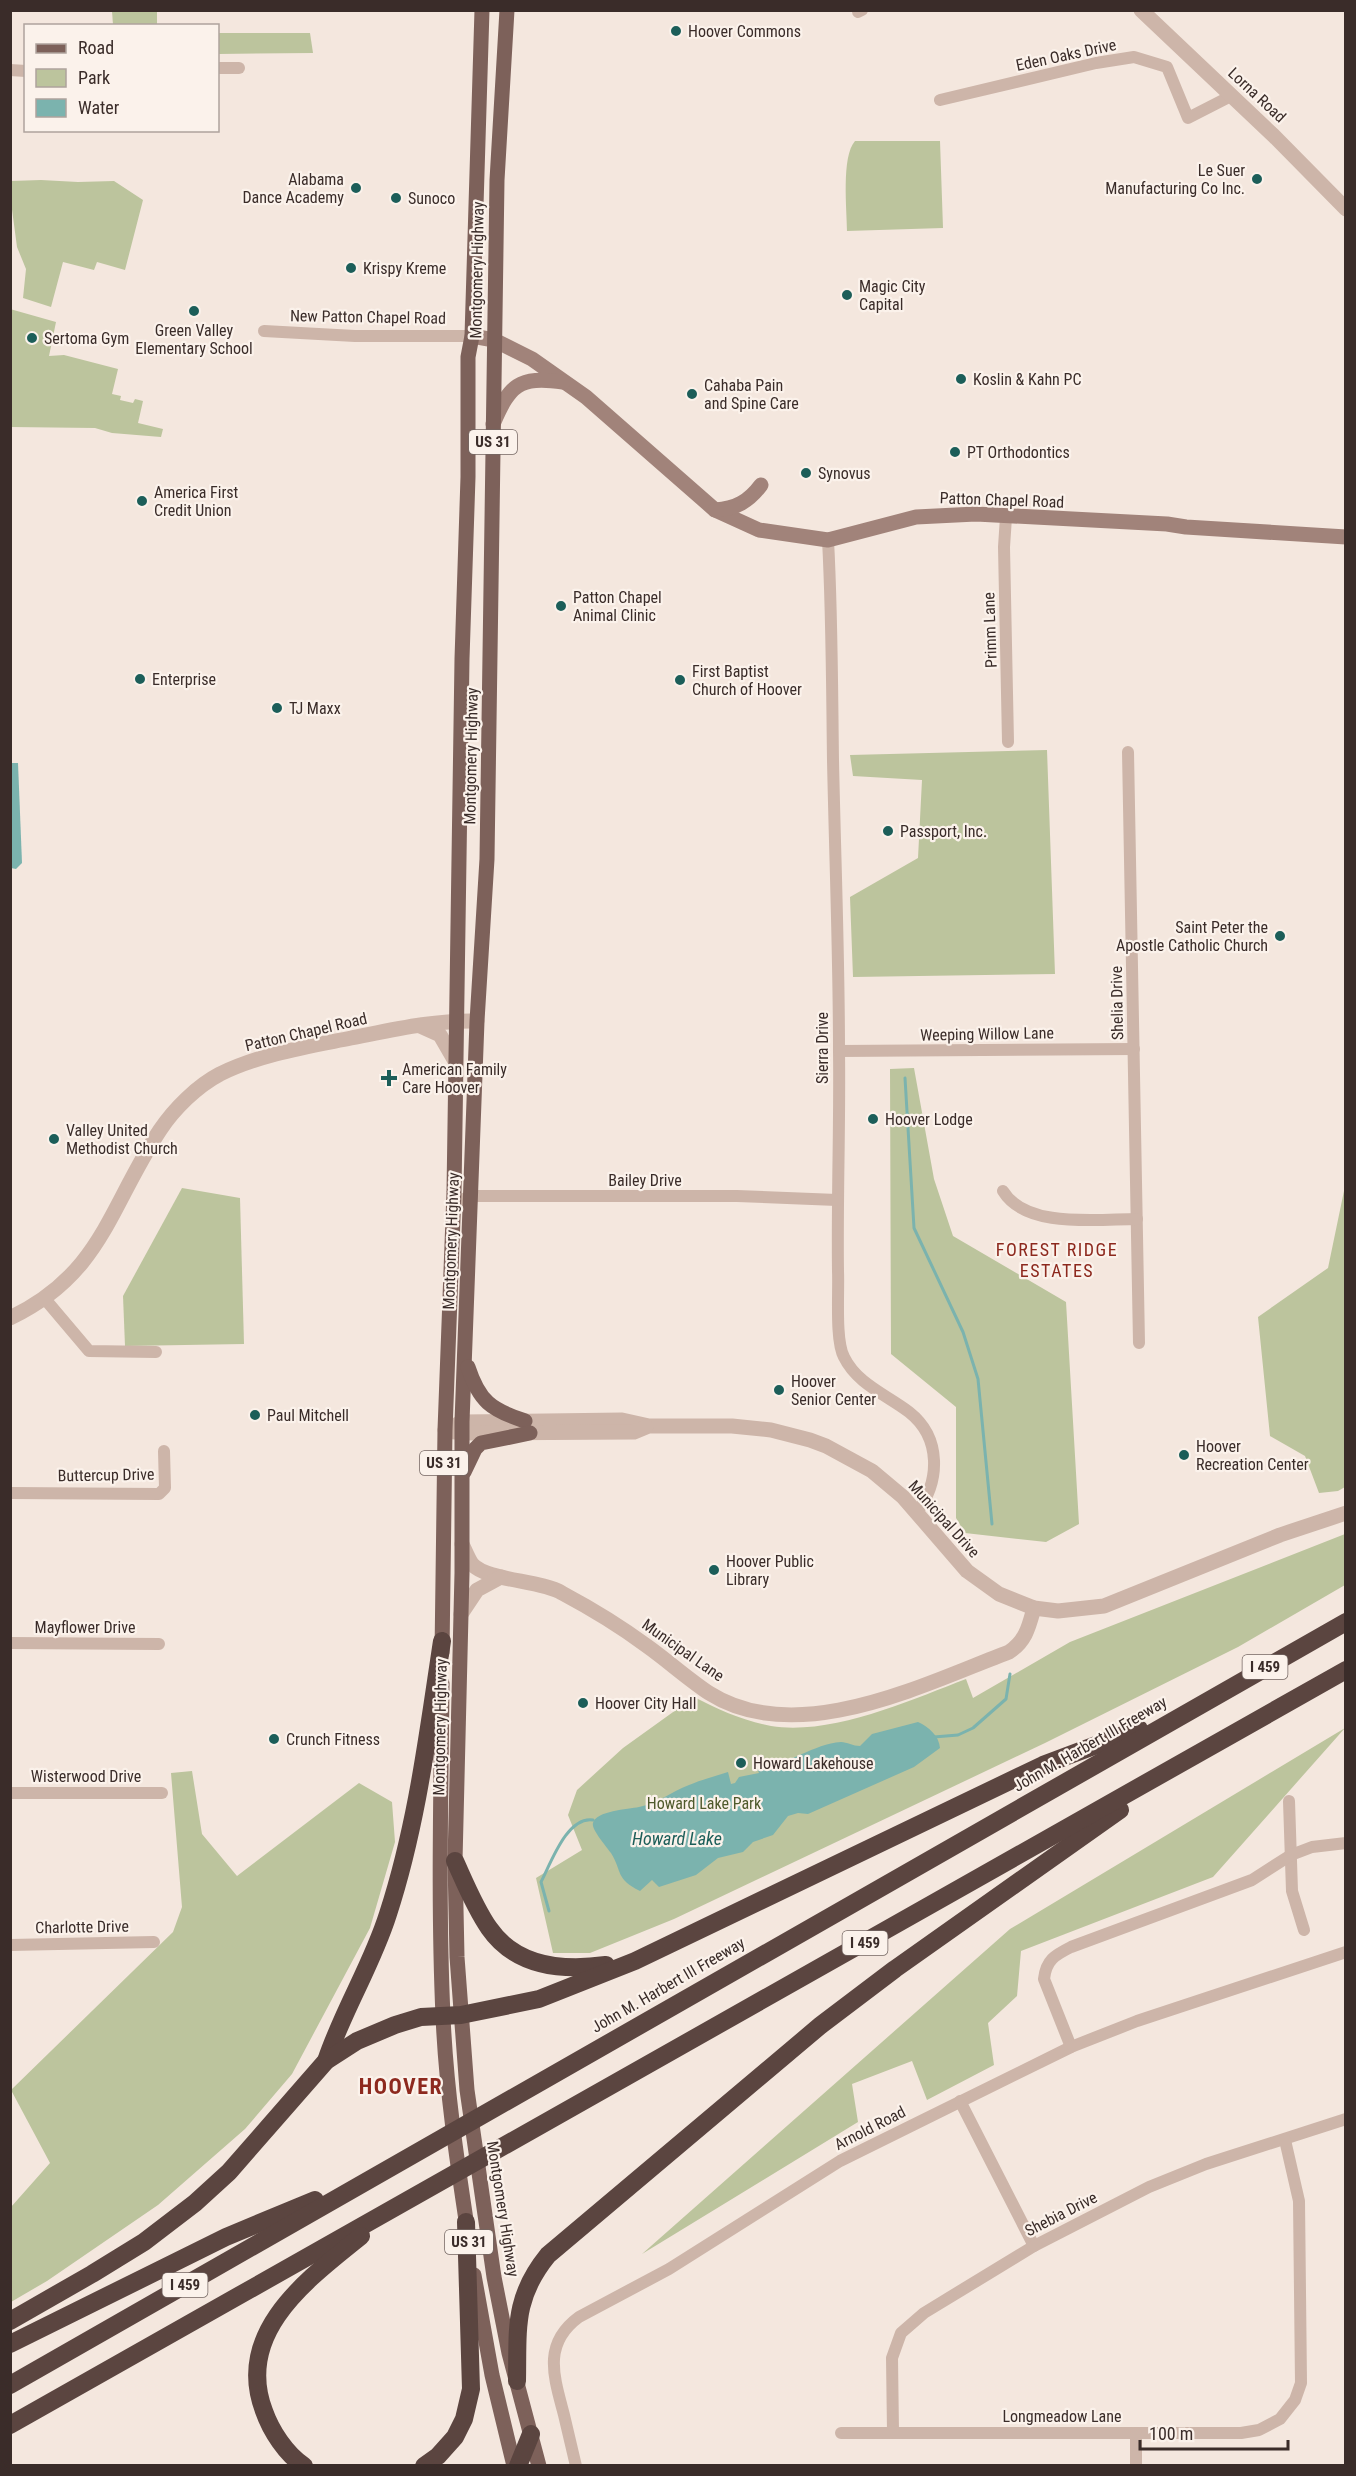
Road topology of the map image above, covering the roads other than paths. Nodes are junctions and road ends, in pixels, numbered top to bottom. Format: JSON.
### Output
{"nodes":[{"id":1,"x":482,"y":10,"type":"edge"},
{"id":2,"x":507,"y":10,"type":"edge"},
{"id":3,"x":1141,"y":10,"type":"edge"},
{"id":4,"x":219,"y":68,"type":"edge"},
{"id":5,"x":239,"y":68,"type":"dead end"},
{"id":6,"x":1231,"y":96,"type":"junction"},
{"id":7,"x":940,"y":100,"type":"dead end"},
{"id":8,"x":1346,"y":209,"type":"edge"},
{"id":9,"x":264,"y":331,"type":"dead end"},
{"id":10,"x":472,"y":336,"type":"junction"},
{"id":11,"x":494,"y":340,"type":"junction"},
{"id":12,"x":566,"y":383,"type":"junction"},
{"id":13,"x":493,"y":424,"type":"junction"},
{"id":14,"x":761,"y":485,"type":"dead end"},
{"id":15,"x":715,"y":510,"type":"junction"},
{"id":16,"x":1006,"y":517,"type":"junction"},
{"id":17,"x":1346,"y":537,"type":"edge"},
{"id":18,"x":828,"y":540,"type":"junction"},
{"id":19,"x":1008,"y":742,"type":"dead end"},
{"id":20,"x":1128,"y":752,"type":"dead end"},
{"id":21,"x":455,"y":1020,"type":"junction"},
{"id":22,"x":477,"y":1021,"type":"junction"},
{"id":23,"x":417,"y":1025,"type":"junction"},
{"id":24,"x":1134,"y":1050,"type":"junction"},
{"id":25,"x":839,"y":1052,"type":"junction"},
{"id":26,"x":455,"y":1061,"type":"junction"},
{"id":27,"x":1003,"y":1191,"type":"dead end"},
{"id":28,"x":472,"y":1196,"type":"junction"},
{"id":29,"x":837,"y":1200,"type":"junction"},
{"id":30,"x":453,"y":1203,"type":"junction"},
{"id":31,"x":1137,"y":1219,"type":"junction"},
{"id":32,"x":45,"y":1299,"type":"junction"},
{"id":33,"x":10,"y":1318,"type":"edge"},
{"id":34,"x":1138,"y":1343,"type":"dead end"},
{"id":35,"x":156,"y":1352,"type":"dead end"},
{"id":36,"x":465,"y":1358,"type":"junction"},
{"id":37,"x":527,"y":1427,"type":"junction"},
{"id":38,"x":462,"y":1428,"type":"junction"},
{"id":39,"x":445,"y":1430,"type":"junction"},
{"id":40,"x":164,"y":1451,"type":"dead end"},
{"id":41,"x":462,"y":1478,"type":"junction"},
{"id":42,"x":10,"y":1493,"type":"edge"},
{"id":43,"x":917,"y":1512,"type":"junction"},
{"id":44,"x":1346,"y":1513,"type":"edge"},
{"id":45,"x":462,"y":1544,"type":"junction"},
{"id":46,"x":501,"y":1577,"type":"junction"},
{"id":47,"x":1034,"y":1608,"type":"junction"},
{"id":48,"x":461,"y":1614,"type":"junction"},
{"id":49,"x":1346,"y":1622,"type":"edge"},
{"id":50,"x":442,"y":1641,"type":"junction"},
{"id":51,"x":10,"y":1643,"type":"edge"},
{"id":52,"x":159,"y":1644,"type":"dead end"},
{"id":53,"x":1346,"y":1670,"type":"edge"},
{"id":54,"x":1185,"y":1712,"type":"junction"},
{"id":55,"x":1206,"y":1749,"type":"junction"},
{"id":56,"x":10,"y":1793,"type":"edge"},
{"id":57,"x":162,"y":1793,"type":"dead end"},
{"id":58,"x":1289,"y":1802,"type":"dead end"},
{"id":59,"x":1346,"y":1843,"type":"edge"},
{"id":60,"x":1291,"y":1855,"type":"junction"},
{"id":61,"x":455,"y":1861,"type":"junction"},
{"id":62,"x":1304,"y":1930,"type":"dead end"},
{"id":63,"x":154,"y":1942,"type":"dead end"},
{"id":64,"x":10,"y":1945,"type":"edge"},
{"id":65,"x":1346,"y":1952,"type":"edge"},
{"id":66,"x":635,"y":1961,"type":"junction"},
{"id":67,"x":452,"y":2016,"type":"junction"},
{"id":68,"x":1071,"y":2047,"type":"junction"},
{"id":69,"x":326,"y":2061,"type":"junction"},
{"id":70,"x":960,"y":2101,"type":"junction"},
{"id":71,"x":1346,"y":2119,"type":"edge"},
{"id":72,"x":1286,"y":2140,"type":"junction"},
{"id":73,"x":359,"y":2185,"type":"junction"},
{"id":74,"x":406,"y":2201,"type":"junction"},
{"id":75,"x":466,"y":2222,"type":"junction"},
{"id":76,"x":1034,"y":2246,"type":"junction"},
{"id":77,"x":10,"y":2320,"type":"edge"},
{"id":78,"x":10,"y":2344,"type":"edge"},
{"id":79,"x":518,"y":2381,"type":"junction"},
{"id":80,"x":10,"y":2385,"type":"edge"},
{"id":81,"x":10,"y":2427,"type":"edge"},
{"id":82,"x":893,"y":2432,"type":"junction"},
{"id":83,"x":841,"y":2433,"type":"dead end"},
{"id":84,"x":1136,"y":2433,"type":"junction"},
{"id":85,"x":531,"y":2434,"type":"junction"},
{"id":86,"x":304,"y":2466,"type":"edge"},
{"id":87,"x":424,"y":2466,"type":"edge"},
{"id":88,"x":516,"y":2466,"type":"edge"},
{"id":89,"x":539,"y":2466,"type":"edge"},
{"id":90,"x":576,"y":2466,"type":"edge"},
{"id":91,"x":1136,"y":2466,"type":"edge"}],
"edges":[{"from":1,"to":10,"type":"main road","name":"Montgomery Highway","number":"US 31"},
{"from":2,"to":11,"type":"main road","name":"Montgomery Highway","number":"US 31"},
{"from":3,"to":6,"type":"street","name":"Lorna Road"},
{"from":4,"to":5,"type":"street"},
{"from":6,"to":7,"type":"street","name":"Eden Oaks Drive"},
{"from":6,"to":8,"type":"street","name":"Lorna Road"},
{"from":9,"to":10,"type":"street","name":"New Patton Chapel Road"},
{"from":10,"to":11,"type":"main road","name":"Patton Chapel Road"},
{"from":10,"to":21,"type":"main road","name":"Montgomery Highway","number":"US 31"},
{"from":11,"to":12,"type":"main road","name":"Patton Chapel Road"},
{"from":11,"to":13,"type":"main road","name":"Montgomery Highway","number":"US 31"},
{"from":12,"to":13,"type":"main road"},
{"from":12,"to":15,"type":"main road","name":"Patton Chapel Road"},
{"from":13,"to":22,"type":"main road","name":"Montgomery Highway","number":"US 31"},
{"from":14,"to":15,"type":"main road"},
{"from":15,"to":18,"type":"main road","name":"Patton Chapel Road"},
{"from":16,"to":17,"type":"main road","name":"Patton Chapel Road"},
{"from":16,"to":18,"type":"main road","name":"Patton Chapel Road"},
{"from":16,"to":19,"type":"street","name":"Primm Lane"},
{"from":18,"to":25,"type":"street","name":"Sierra Drive"},
{"from":20,"to":24,"type":"street","name":"Shelia Drive"},
{"from":21,"to":22,"type":"street","name":"Patton Chapel Road"},
{"from":21,"to":23,"type":"street","name":"Patton Chapel Road"},
{"from":21,"to":26,"type":"main road","name":"Montgomery Highway","number":"US 31"},
{"from":22,"to":28,"type":"main road","name":"Montgomery Highway","number":"US 31"},
{"from":23,"to":26,"type":"street"},
{"from":23,"to":32,"type":"street","name":"Patton Chapel Road"},
{"from":24,"to":25,"type":"street","name":"Weeping Willow Lane"},
{"from":24,"to":31,"type":"street","name":"Shelia Drive"},
{"from":25,"to":29,"type":"street","name":"Sierra Drive"},
{"from":26,"to":30,"type":"main road","name":"Montgomery Highway","number":"US 31"},
{"from":27,"to":31,"type":"street"},
{"from":28,"to":29,"type":"street","name":"Bailey Drive"},
{"from":28,"to":30,"type":"street","name":"Bailey Drive"},
{"from":28,"to":36,"type":"main road","name":"Montgomery Highway","number":"US 31"},
{"from":29,"to":43,"type":"street","name":"Sierra Drive"},
{"from":30,"to":39,"type":"main road","name":"Montgomery Highway","number":"US 31"},
{"from":31,"to":34,"type":"street","name":"Shelia Drive"},
{"from":32,"to":33,"type":"street","name":"Patton Chapel Road"},
{"from":32,"to":35,"type":"street"},
{"from":36,"to":37,"type":"main road"},
{"from":36,"to":38,"type":"main road","name":"Montgomery Highway","number":"US 31"},
{"from":37,"to":38,"type":"street","name":"Municipal Drive"},
{"from":37,"to":41,"type":"main road"},
{"from":37,"to":43,"type":"street","name":"Municipal Drive"},
{"from":38,"to":39,"type":"street","name":"Municipal Drive"},
{"from":38,"to":41,"type":"main road","name":"Montgomery Highway","number":"US 31"},
{"from":39,"to":50,"type":"main road","name":"Montgomery Highway","number":"US 31"},
{"from":40,"to":42,"type":"street","name":"Buttercup Drive"},
{"from":41,"to":45,"type":"main road","name":"Montgomery Highway","number":"US 31"},
{"from":43,"to":47,"type":"street","name":"Municipal Drive"},
{"from":44,"to":47,"type":"street","name":"Municipal Drive"},
{"from":45,"to":46,"type":"street","name":"Municipal Lane"},
{"from":45,"to":48,"type":"main road","name":"Montgomery Highway","number":"US 31"},
{"from":46,"to":47,"type":"street","name":"Municipal Lane"},
{"from":46,"to":48,"type":"street"},
{"from":48,"to":61,"type":"main road","name":"Montgomery Highway","number":"US 31"},
{"from":49,"to":54,"type":"highway","name":"John M. Harbert III Freeway","number":"I 459"},
{"from":50,"to":67,"type":"main road","name":"Montgomery Highway","number":"US 31"},
{"from":50,"to":69,"type":"highway"},
{"from":51,"to":52,"type":"street","name":"Mayflower Drive"},
{"from":53,"to":55,"type":"highway","number":"I 459"},
{"from":54,"to":66,"type":"highway"},
{"from":54,"to":73,"type":"highway","name":"John M. Harbert III Freeway","number":"I 459"},
{"from":55,"to":74,"type":"highway","number":"I 459"},
{"from":55,"to":79,"type":"highway"},
{"from":56,"to":57,"type":"street","name":"Wisterwood Drive"},
{"from":58,"to":60,"type":"street"},
{"from":59,"to":60,"type":"street"},
{"from":60,"to":62,"type":"street"},
{"from":60,"to":68,"type":"street"},
{"from":61,"to":66,"type":"highway"},
{"from":61,"to":67,"type":"main road","name":"Montgomery Highway","number":"US 31"},
{"from":63,"to":64,"type":"street","name":"Charlotte Drive"},
{"from":65,"to":68,"type":"street","name":"Arnold Road"},
{"from":66,"to":67,"type":"highway"},
{"from":67,"to":69,"type":"highway"},
{"from":67,"to":75,"type":"main road","name":"Montgomery Highway","number":"US 31"},
{"from":67,"to":79,"type":"main road","name":"Montgomery Highway","number":"US 31"},
{"from":68,"to":70,"type":"street","name":"Arnold Road"},
{"from":69,"to":77,"type":"highway"},
{"from":70,"to":76,"type":"street"},
{"from":70,"to":90,"type":"street","name":"Arnold Road"},
{"from":71,"to":72,"type":"street","name":"Shebia Drive"},
{"from":72,"to":76,"type":"street","name":"Shebia Drive"},
{"from":72,"to":84,"type":"street","name":"Longmeadow Lane"},
{"from":73,"to":78,"type":"highway"},
{"from":73,"to":80,"type":"highway","name":"John M. Harbert III Freeway","number":"I 459"},
{"from":74,"to":81,"type":"highway","number":"I 459"},
{"from":74,"to":86,"type":"highway"},
{"from":75,"to":87,"type":"highway"},
{"from":75,"to":88,"type":"main road","name":"Montgomery Highway","number":"US 31"},
{"from":76,"to":82,"type":"street","name":"Shebia Drive"},
{"from":79,"to":85,"type":"main road","name":"Montgomery Highway","number":"US 31"},
{"from":82,"to":83,"type":"street","name":"Longmeadow Lane"},
{"from":82,"to":84,"type":"street","name":"Longmeadow Lane"},
{"from":84,"to":91,"type":"street"},
{"from":85,"to":88,"type":"highway"},
{"from":85,"to":89,"type":"main road","name":"Montgomery Highway","number":"US 31"}]}
